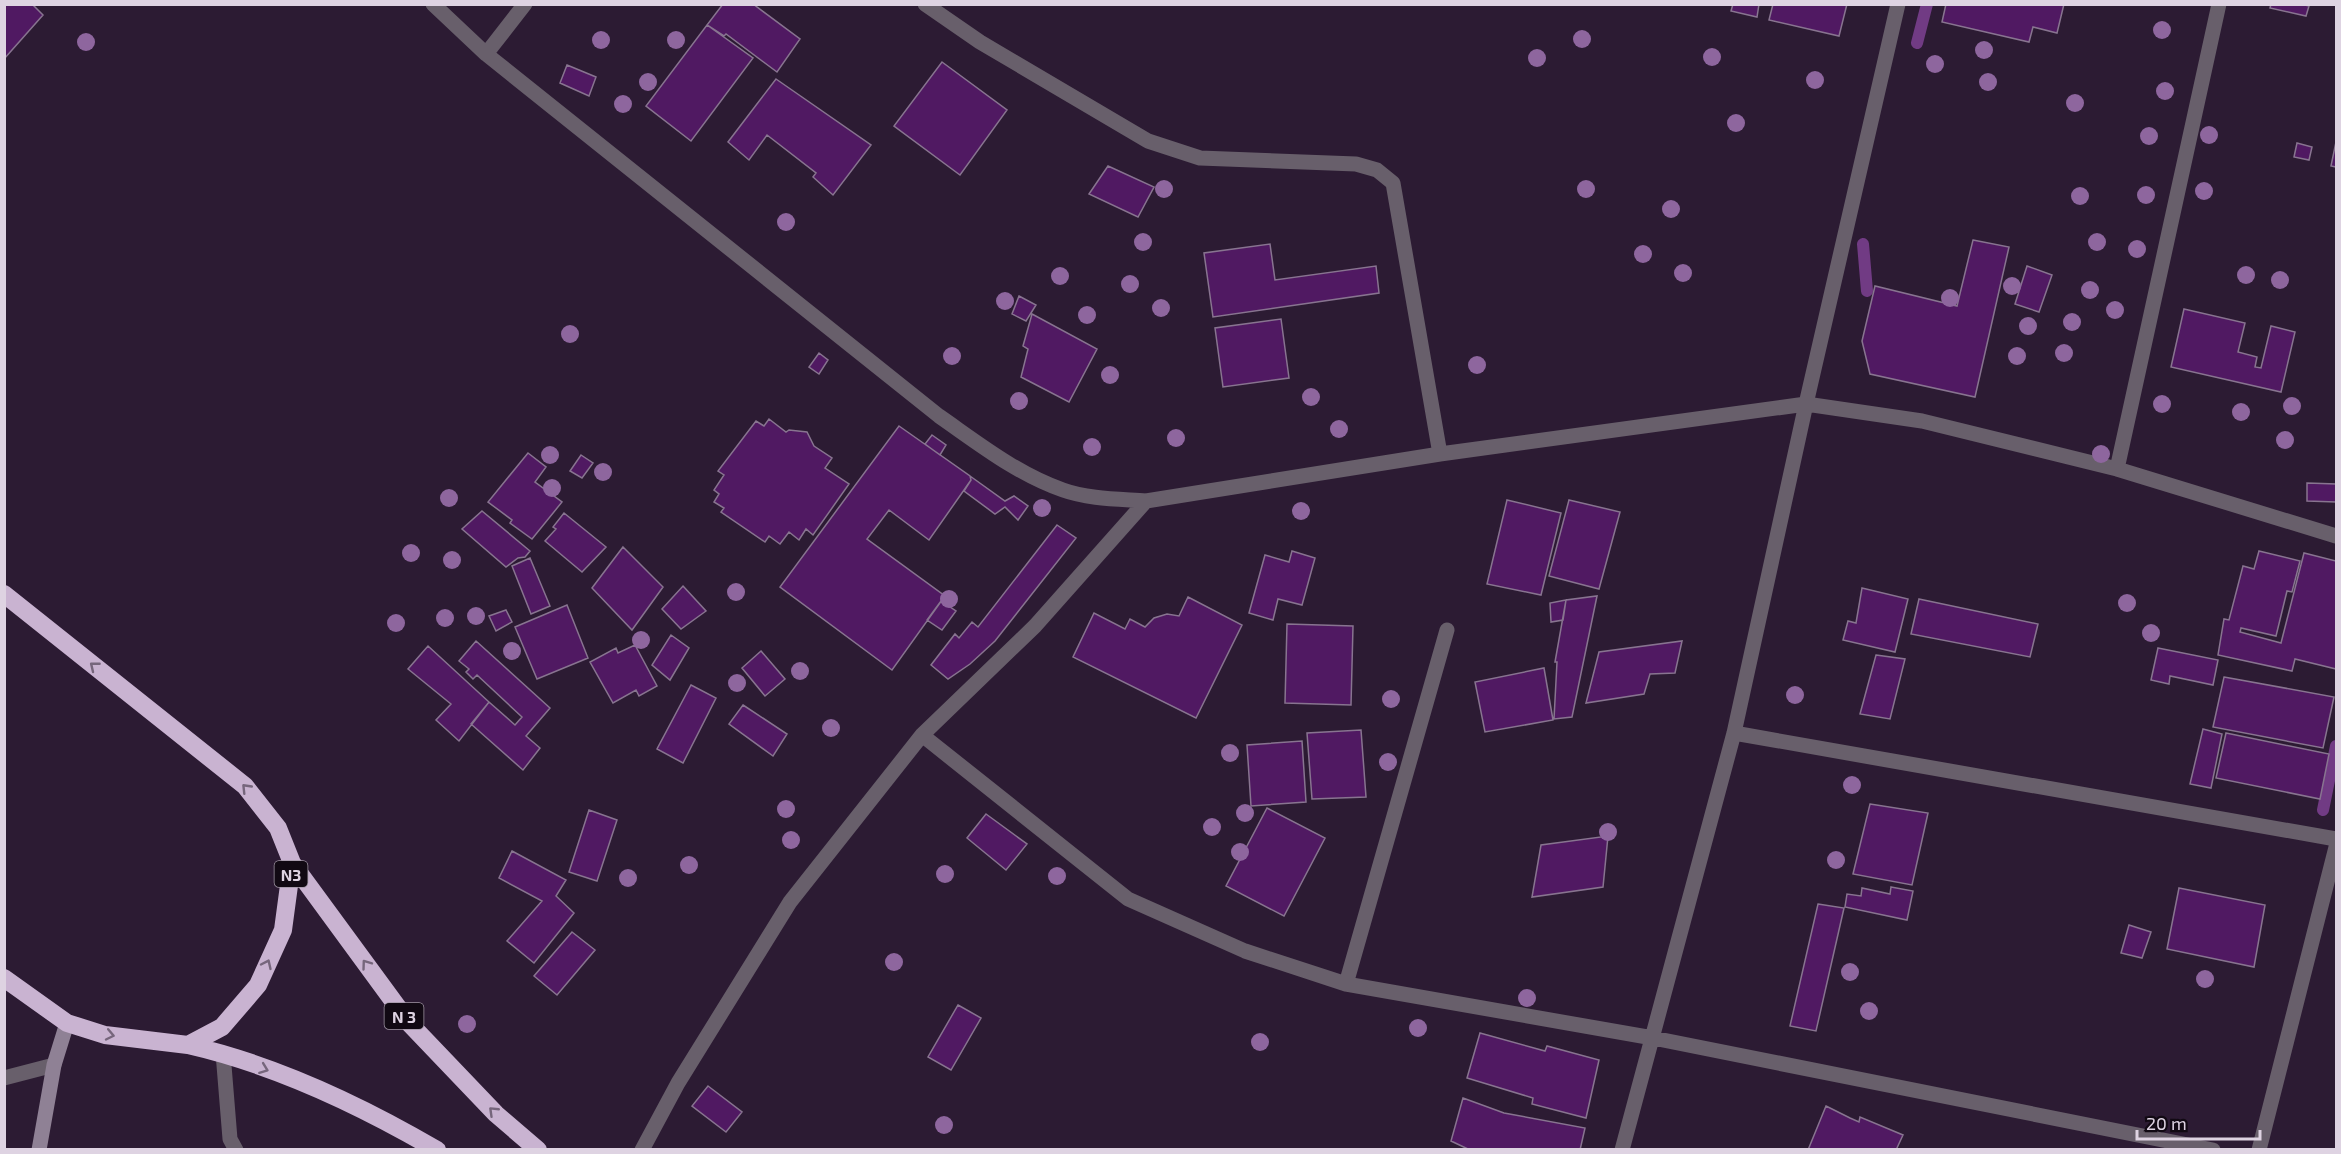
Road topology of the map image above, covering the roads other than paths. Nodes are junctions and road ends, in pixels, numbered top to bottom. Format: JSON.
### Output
{"nodes":[{"id":1,"x":433,"y":4,"type":"edge"},
{"id":2,"x":525,"y":4,"type":"edge"},
{"id":3,"x":925,"y":4,"type":"edge"},
{"id":4,"x":1898,"y":4,"type":"edge"},
{"id":5,"x":2219,"y":4,"type":"edge"},
{"id":6,"x":486,"y":54,"type":"junction"},
{"id":7,"x":1806,"y":404,"type":"junction"},
{"id":8,"x":1440,"y":454,"type":"junction"},
{"id":9,"x":2117,"y":469,"type":"junction"},
{"id":10,"x":1146,"y":501,"type":"junction"},
{"id":11,"x":2337,"y":537,"type":"edge"},
{"id":12,"x":4,"y":594,"type":"edge"},
{"id":13,"x":1447,"y":630,"type":"dead end"},
{"id":14,"x":1734,"y":733,"type":"junction"},
{"id":15,"x":922,"y":735,"type":"junction"},
{"id":16,"x":2337,"y":839,"type":"edge"},
{"id":17,"x":2337,"y":847,"type":"edge"},
{"id":18,"x":292,"y":863,"type":"junction"},
{"id":19,"x":4,"y":978,"type":"edge"},
{"id":20,"x":1346,"y":984,"type":"junction"},
{"id":21,"x":67,"y":1023,"type":"junction"},
{"id":22,"x":1653,"y":1038,"type":"junction"},
{"id":23,"x":188,"y":1045,"type":"junction"},
{"id":24,"x":223,"y":1053,"type":"junction"},
{"id":25,"x":54,"y":1065,"type":"junction"},
{"id":26,"x":4,"y":1078,"type":"edge"},
{"id":27,"x":39,"y":1149,"type":"edge"},
{"id":28,"x":236,"y":1149,"type":"edge"},
{"id":29,"x":438,"y":1149,"type":"edge"},
{"id":30,"x":537,"y":1149,"type":"edge"},
{"id":31,"x":642,"y":1149,"type":"edge"},
{"id":32,"x":1622,"y":1149,"type":"edge"},
{"id":33,"x":2213,"y":1149,"type":"edge"},
{"id":34,"x":2259,"y":1149,"type":"edge"}],
"edges":[{"from":1,"to":6,"type":"street"},
{"from":2,"to":6,"type":"street"},
{"from":3,"to":8,"type":"street"},
{"from":4,"to":7,"type":"street"},
{"from":5,"to":9,"type":"street"},
{"from":6,"to":10,"type":"street"},
{"from":7,"to":8,"type":"street"},
{"from":7,"to":9,"type":"street"},
{"from":7,"to":14,"type":"street"},
{"from":8,"to":10,"type":"street"},
{"from":9,"to":11,"type":"street"},
{"from":10,"to":15,"type":"street"},
{"from":18,"to":12,"type":"highway","number":"N3","one_way":true},
{"from":13,"to":20,"type":"street"},
{"from":14,"to":16,"type":"street"},
{"from":14,"to":22,"type":"street"},
{"from":15,"to":20,"type":"street"},
{"from":15,"to":31,"type":"street"},
{"from":17,"to":34,"type":"street"},
{"from":23,"to":18,"type":"highway","number":"N3","one_way":true},
{"from":30,"to":18,"type":"highway","number":"N 3","one_way":true},
{"from":19,"to":21,"type":"highway"},
{"from":20,"to":22,"type":"street"},
{"from":21,"to":23,"type":"highway","one_way":true},
{"from":21,"to":25,"type":"main road"},
{"from":22,"to":32,"type":"street"},
{"from":22,"to":33,"type":"street"},
{"from":23,"to":24,"type":"highway"},
{"from":24,"to":28,"type":"street"},
{"from":24,"to":29,"type":"highway","one_way":true},
{"from":25,"to":26,"type":"street"},
{"from":25,"to":27,"type":"main road"}]}
